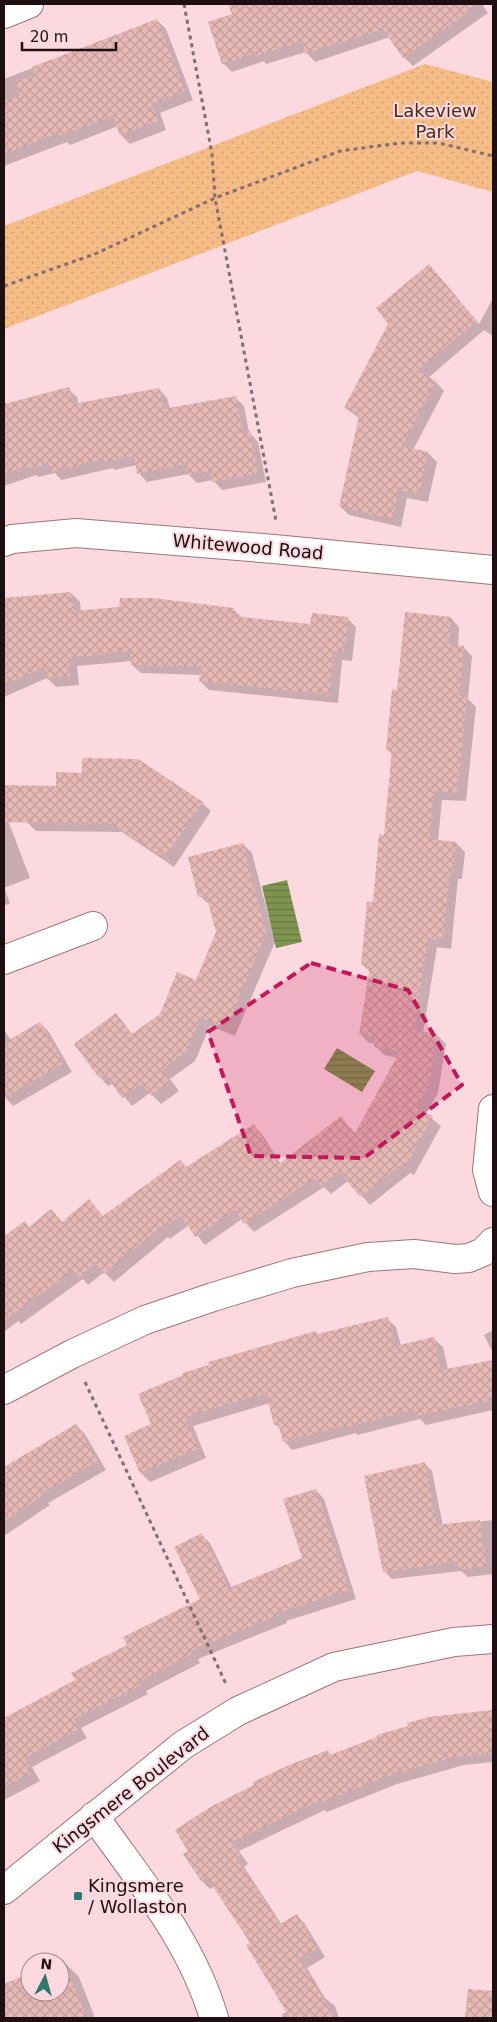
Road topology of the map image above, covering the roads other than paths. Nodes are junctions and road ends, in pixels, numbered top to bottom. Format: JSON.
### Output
{"nodes":[{"id":1,"x":4,"y":542,"type":"edge"},
{"id":2,"x":493,"y":570,"type":"edge"},
{"id":3,"x":93,"y":926,"type":"dead end"},
{"id":4,"x":4,"y":960,"type":"edge"},
{"id":5,"x":493,"y":1109,"type":"edge"},
{"id":6,"x":493,"y":1192,"type":"edge"},
{"id":7,"x":493,"y":1242,"type":"edge"},
{"id":8,"x":4,"y":1390,"type":"edge"},
{"id":9,"x":493,"y":1639,"type":"edge"},
{"id":10,"x":94,"y":1816,"type":"junction"},
{"id":11,"x":4,"y":1890,"type":"edge"},
{"id":12,"x":214,"y":2018,"type":"edge"}],
"edges":[{"from":1,"to":2,"type":"street","name":"Whitewood Road"},
{"from":3,"to":4,"type":"street"},
{"from":5,"to":6,"type":"street"},
{"from":7,"to":8,"type":"street"},
{"from":9,"to":10,"type":"street","name":"Kingsmere Boulevard"},
{"from":10,"to":11,"type":"street","name":"Kingsmere Boulevard"},
{"from":10,"to":12,"type":"street"}]}
